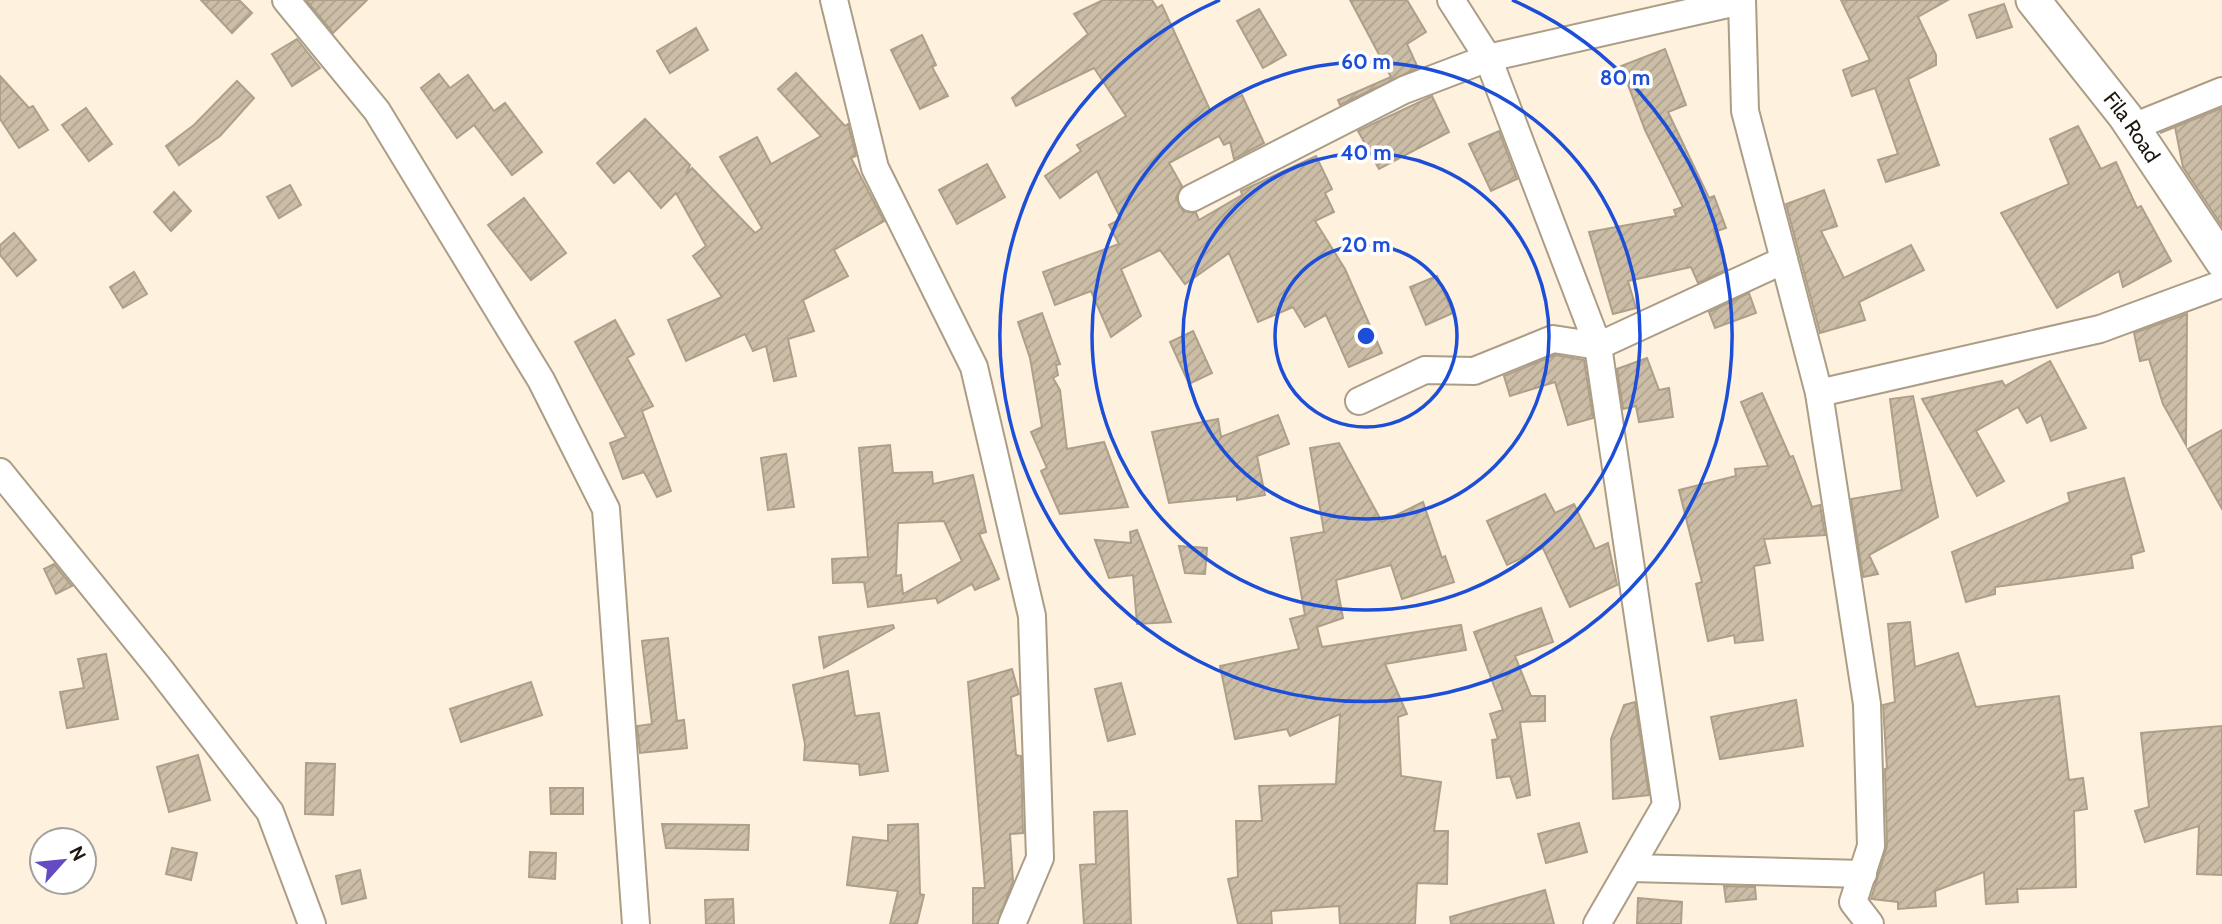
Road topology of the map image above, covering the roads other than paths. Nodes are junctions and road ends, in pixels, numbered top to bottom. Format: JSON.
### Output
{"nodes":[{"id":1,"x":286,"y":0,"type":"edge"},
{"id":2,"x":834,"y":0,"type":"edge"},
{"id":3,"x":1451,"y":0,"type":"edge"},
{"id":4,"x":2032,"y":0,"type":"edge"},
{"id":5,"x":1742,"y":1,"type":"edge"},
{"id":6,"x":1488,"y":58,"type":"junction"},
{"id":7,"x":2222,"y":91,"type":"edge"},
{"id":8,"x":2133,"y":127,"type":"junction"},
{"id":9,"x":1192,"y":198,"type":"dead end"},
{"id":10,"x":1784,"y":260,"type":"junction"},
{"id":11,"x":2222,"y":261,"type":"edge"},
{"id":12,"x":2222,"y":284,"type":"edge"},
{"id":13,"x":1598,"y":346,"type":"junction"},
{"id":14,"x":1819,"y":393,"type":"junction"},
{"id":15,"x":1359,"y":401,"type":"dead end"},
{"id":16,"x":0,"y":472,"type":"edge"},
{"id":17,"x":1630,"y":868,"type":"junction"},
{"id":18,"x":1863,"y":874,"type":"junction"},
{"id":19,"x":312,"y":924,"type":"edge"},
{"id":20,"x":636,"y":924,"type":"edge"},
{"id":21,"x":1012,"y":924,"type":"edge"},
{"id":22,"x":1597,"y":924,"type":"edge"},
{"id":23,"x":1870,"y":924,"type":"edge"}],
"edges":[{"from":1,"to":20,"type":"street"},
{"from":2,"to":21,"type":"street"},
{"from":3,"to":6,"type":"street"},
{"from":4,"to":8,"type":"street","name":"Fila Road"},
{"from":5,"to":6,"type":"street"},
{"from":5,"to":10,"type":"street"},
{"from":6,"to":9,"type":"street"},
{"from":6,"to":13,"type":"street"},
{"from":7,"to":8,"type":"street"},
{"from":8,"to":11,"type":"street","name":"Fila Road"},
{"from":10,"to":13,"type":"street"},
{"from":10,"to":14,"type":"street"},
{"from":12,"to":14,"type":"street"},
{"from":13,"to":15,"type":"street"},
{"from":13,"to":17,"type":"street"},
{"from":14,"to":18,"type":"street"},
{"from":16,"to":19,"type":"street"},
{"from":17,"to":18,"type":"street"},
{"from":17,"to":22,"type":"street"},
{"from":18,"to":23,"type":"street"}]}
